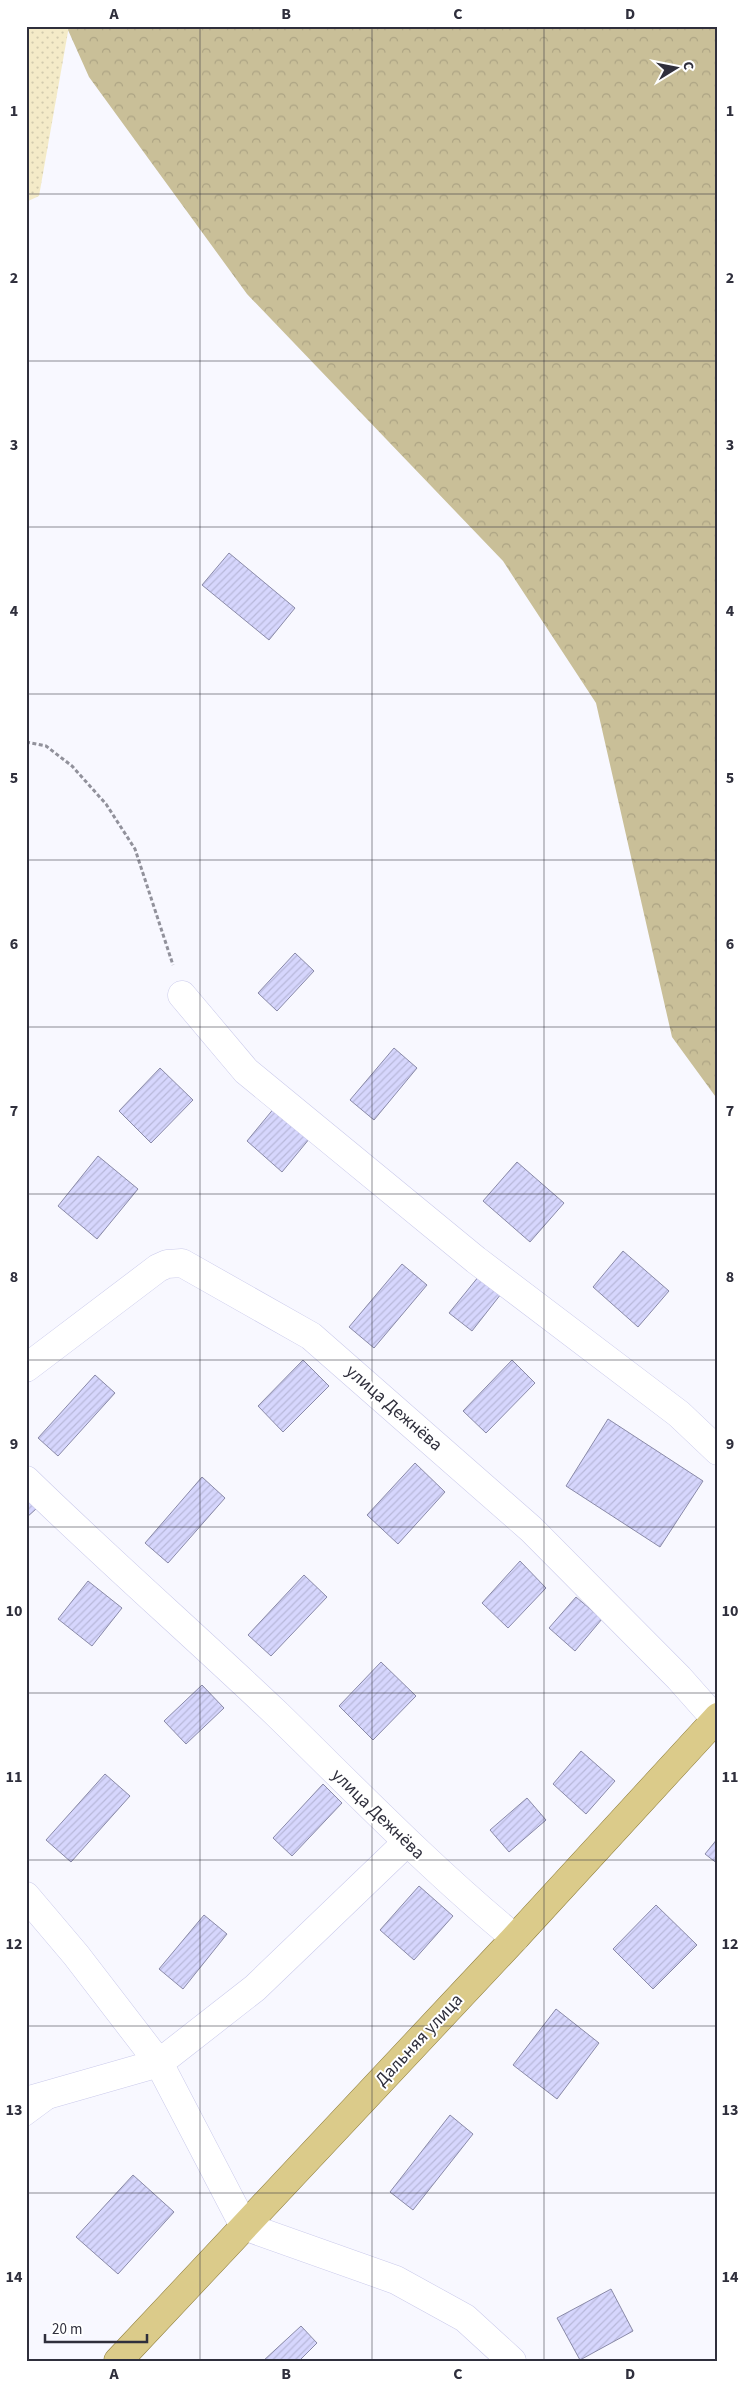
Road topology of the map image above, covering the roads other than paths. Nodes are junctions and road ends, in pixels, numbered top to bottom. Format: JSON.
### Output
{"nodes":[{"id":1,"x":182,"y":995,"type":"road end"},
{"id":2,"x":26,"y":1368,"type":"edge"},
{"id":3,"x":718,"y":1450,"type":"edge"},
{"id":4,"x":26,"y":1480,"type":"edge"},
{"id":5,"x":717,"y":1720,"type":"edge"},
{"id":6,"x":406,"y":1843,"type":"junction"},
{"id":7,"x":26,"y":1896,"type":"edge"},
{"id":8,"x":515,"y":1938,"type":"junction"},
{"id":9,"x":159,"y":2063,"type":"junction"},
{"id":10,"x":68,"y":2088,"type":"junction"},
{"id":11,"x":26,"y":2101,"type":"edge"},
{"id":12,"x":26,"y":2120,"type":"edge"},
{"id":13,"x":244,"y":2226,"type":"junction"},
{"id":14,"x":118,"y":2361,"type":"edge"},
{"id":15,"x":512,"y":2361,"type":"edge"}],
"edges":[{"from":1,"to":3,"type":"street"},
{"from":2,"to":5,"type":"street","name":"улица Дежнёва"},
{"from":4,"to":6,"type":"street","name":"улица Дежнёва"},
{"from":5,"to":8,"type":"main road","name":"Дальняя улица"},
{"from":6,"to":8,"type":"street","name":"улица Дежнёва"},
{"from":6,"to":9,"type":"street"},
{"from":7,"to":9,"type":"street"},
{"from":8,"to":13,"type":"main road","name":"Дальняя улица"},
{"from":9,"to":10,"type":"street"},
{"from":9,"to":13,"type":"street"},
{"from":10,"to":11,"type":"street"},
{"from":10,"to":12,"type":"lane"},
{"from":13,"to":14,"type":"main road","name":"Дальняя улица"},
{"from":13,"to":15,"type":"street"}]}
